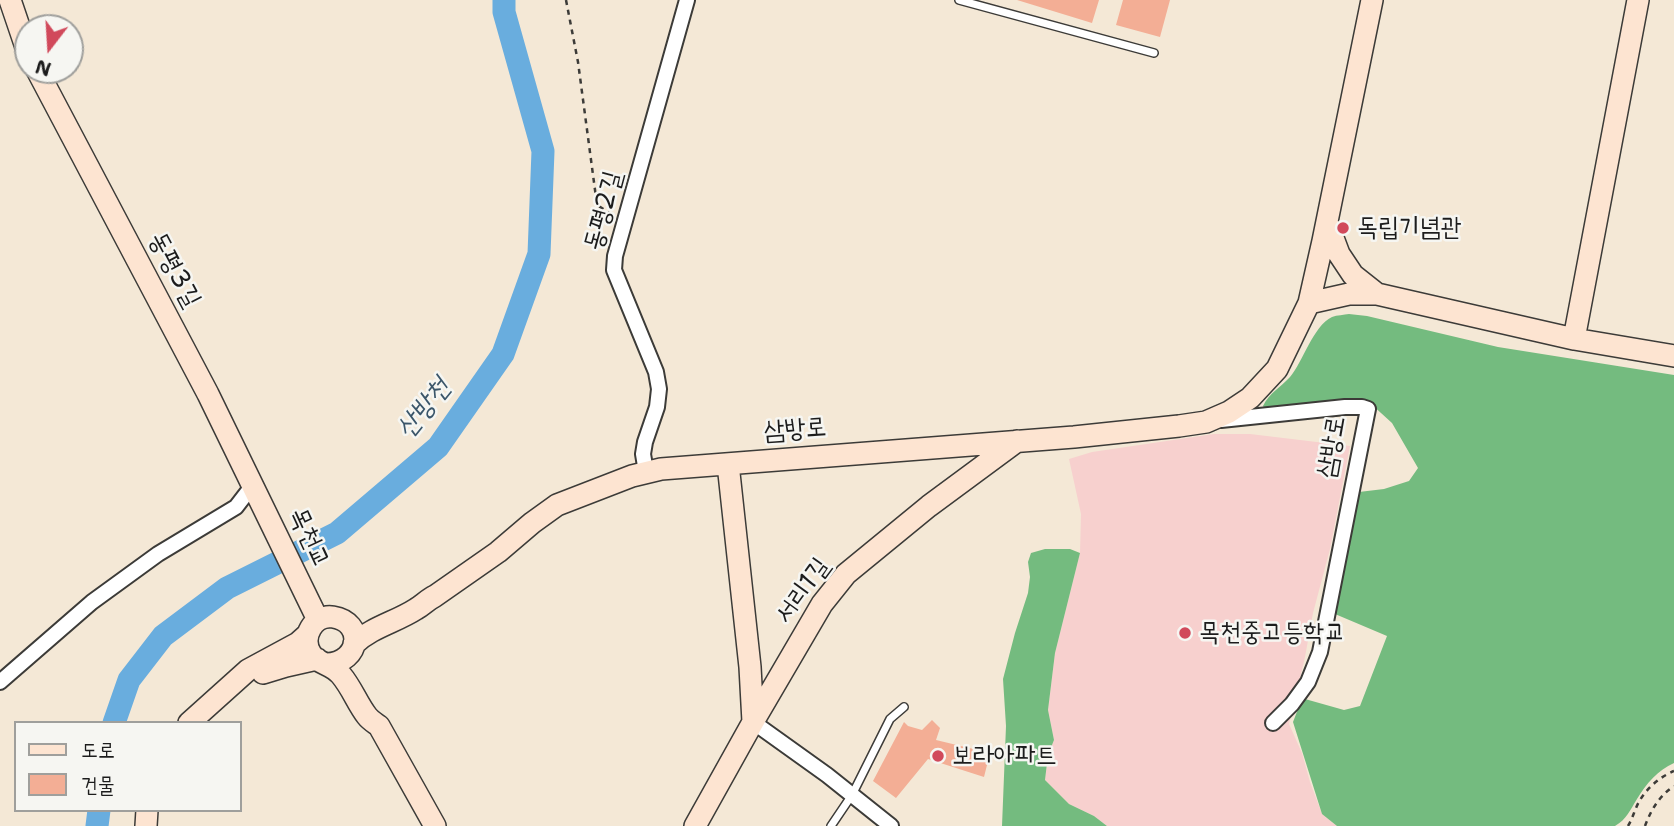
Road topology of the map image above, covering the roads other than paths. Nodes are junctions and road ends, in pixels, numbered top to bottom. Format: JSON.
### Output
{"nodes":[{"id":1,"x":687,"y":0,"type":"edge"},
{"id":2,"x":959,"y":0,"type":"edge"},
{"id":3,"x":1372,"y":0,"type":"edge"},
{"id":4,"x":1638,"y":0,"type":"edge"},
{"id":5,"x":1154,"y":53,"type":"dead end"},
{"id":6,"x":44,"y":84,"type":"edge"},
{"id":7,"x":1327,"y":222,"type":"junction"},
{"id":8,"x":1377,"y":294,"type":"junction"},
{"id":9,"x":1309,"y":303,"type":"junction"},
{"id":10,"x":1574,"y":339,"type":"junction"},
{"id":11,"x":1674,"y":356,"type":"edge"},
{"id":12,"x":1206,"y":422,"type":"junction"},
{"id":13,"x":1017,"y":441,"type":"junction"},
{"id":14,"x":727,"y":464,"type":"junction"},
{"id":15,"x":646,"y":472,"type":"junction"},
{"id":16,"x":257,"y":492,"type":"junction"},
{"id":17,"x":425,"y":601,"type":"junction"},
{"id":18,"x":345,"y":622,"type":"junction"},
{"id":19,"x":313,"y":627,"type":"junction"},
{"id":20,"x":353,"y":648,"type":"junction"},
{"id":21,"x":322,"y":662,"type":"junction"},
{"id":22,"x":238,"y":681,"type":"junction"},
{"id":23,"x":0,"y":682,"type":"edge"},
{"id":24,"x":904,"y":707,"type":"dead end"},
{"id":25,"x":192,"y":721,"type":"edge"},
{"id":26,"x":753,"y":722,"type":"junction"},
{"id":27,"x":1273,"y":723,"type":"dead end"},
{"id":28,"x":379,"y":726,"type":"junction"},
{"id":29,"x":852,"y":795,"type":"junction"},
{"id":30,"x":435,"y":826,"type":"edge"},
{"id":31,"x":695,"y":826,"type":"edge"},
{"id":32,"x":831,"y":826,"type":"edge"},
{"id":33,"x":891,"y":826,"type":"edge"}],
"edges":[{"from":1,"to":15,"type":"street","name":"동평2길"},
{"from":2,"to":5,"type":"lane"},
{"from":3,"to":7,"type":"street","name":"삼방로"},
{"from":4,"to":10,"type":"street"},
{"from":6,"to":16,"type":"street","name":"동평3길"},
{"from":7,"to":8,"type":"street"},
{"from":7,"to":9,"type":"street","name":"삼방로"},
{"from":8,"to":9,"type":"street"},
{"from":8,"to":10,"type":"street"},
{"from":9,"to":12,"type":"street","name":"삼방로"},
{"from":10,"to":11,"type":"street"},
{"from":12,"to":13,"type":"street","name":"삼방로"},
{"from":12,"to":27,"type":"street","name":"삼방로"},
{"from":13,"to":14,"type":"street","name":"삼방로"},
{"from":13,"to":26,"type":"street","name":"서리1길"},
{"from":14,"to":15,"type":"street","name":"삼방로"},
{"from":14,"to":26,"type":"street"},
{"from":15,"to":17,"type":"street","name":"삼방로"},
{"from":16,"to":19,"type":"street","name":"목천교"},
{"from":16,"to":23,"type":"street"},
{"from":17,"to":18,"type":"street","name":"삼방로"},
{"from":17,"to":20,"type":"street","name":"삼방로"},
{"from":18,"to":19,"type":"street"},
{"from":18,"to":20,"type":"street"},
{"from":19,"to":21,"type":"street"},
{"from":19,"to":22,"type":"street"},
{"from":20,"to":21,"type":"street"},
{"from":20,"to":28,"type":"street"},
{"from":21,"to":22,"type":"street"},
{"from":21,"to":28,"type":"street"},
{"from":22,"to":25,"type":"street"},
{"from":24,"to":29,"type":"lane"},
{"from":26,"to":29,"type":"street"},
{"from":26,"to":31,"type":"street","name":"서리1길"},
{"from":28,"to":30,"type":"street"},
{"from":29,"to":32,"type":"lane"},
{"from":29,"to":33,"type":"street"}]}
